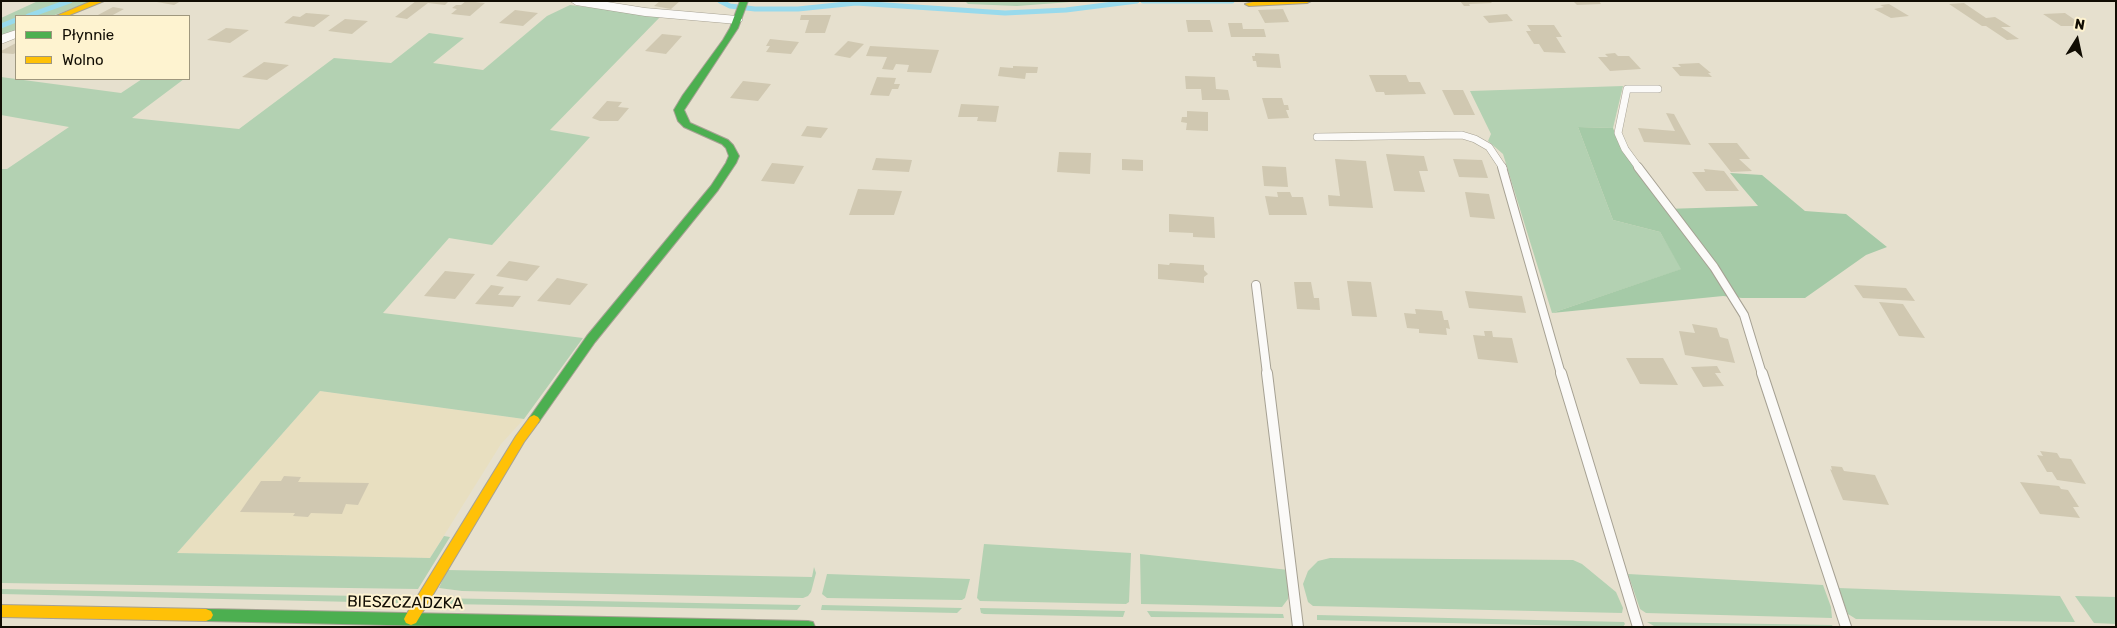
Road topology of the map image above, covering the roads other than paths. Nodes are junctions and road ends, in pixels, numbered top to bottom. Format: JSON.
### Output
{"nodes":[{"id":1,"x":100,"y":1,"type":"edge"},
{"id":2,"x":576,"y":1,"type":"edge"},
{"id":3,"x":1307,"y":1,"type":"edge"},
{"id":4,"x":1249,"y":4,"type":"dead end"},
{"id":5,"x":741,"y":9,"type":"edge"},
{"id":6,"x":63,"y":15,"type":"edge"},
{"id":7,"x":15,"y":34,"type":"edge"},
{"id":8,"x":1,"y":40,"type":"edge"},
{"id":9,"x":1658,"y":89,"type":"dead end"},
{"id":10,"x":1317,"y":137,"type":"dead end"},
{"id":11,"x":1256,"y":285,"type":"dead end"},
{"id":12,"x":1,"y":611,"type":"edge"},
{"id":13,"x":411,"y":619,"type":"junction"},
{"id":14,"x":808,"y":627,"type":"edge"},
{"id":15,"x":1298,"y":627,"type":"edge"},
{"id":16,"x":1638,"y":627,"type":"edge"},
{"id":17,"x":1846,"y":627,"type":"edge"}],
"edges":[{"from":1,"to":6,"type":"street"},
{"from":2,"to":5,"type":"street"},
{"from":3,"to":4,"type":"street"},
{"from":5,"to":13,"type":"street"},
{"from":7,"to":8,"type":"street"},
{"from":9,"to":17,"type":"lane"},
{"from":10,"to":16,"type":"lane"},
{"from":11,"to":15,"type":"lane"},
{"from":12,"to":13,"type":"street","name":"BIESZCZADZKA"},
{"from":13,"to":14,"type":"street","name":"BIESZCZADZKA"}]}
